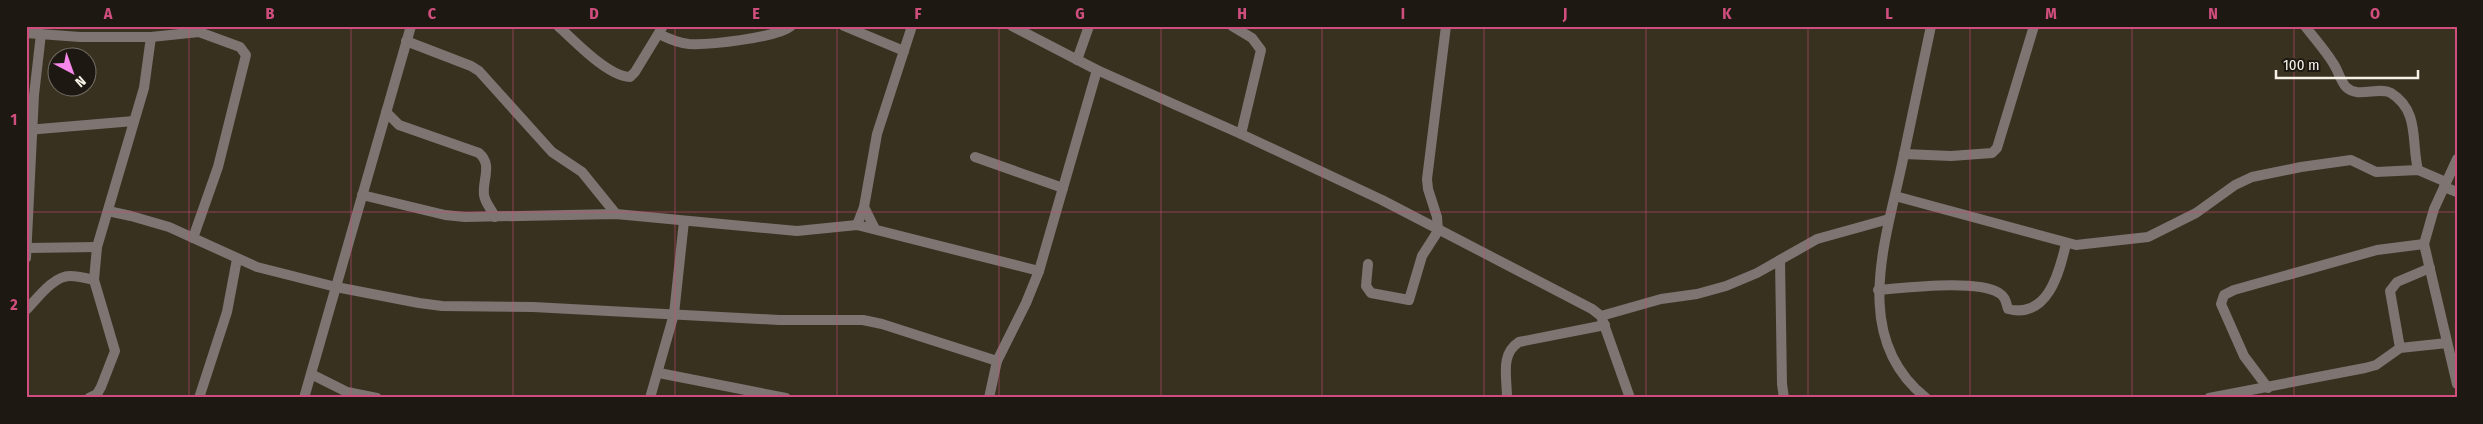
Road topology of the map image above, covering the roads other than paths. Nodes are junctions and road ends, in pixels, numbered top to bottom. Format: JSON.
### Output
{"nodes":[{"id":1,"x":411,"y":26,"type":"edge"},
{"id":2,"x":558,"y":26,"type":"edge"},
{"id":3,"x":791,"y":26,"type":"edge"},
{"id":4,"x":844,"y":26,"type":"edge"},
{"id":5,"x":912,"y":26,"type":"edge"},
{"id":6,"x":1012,"y":26,"type":"edge"},
{"id":7,"x":1089,"y":26,"type":"edge"},
{"id":8,"x":1232,"y":26,"type":"edge"},
{"id":9,"x":1446,"y":26,"type":"edge"},
{"id":10,"x":1930,"y":26,"type":"edge"},
{"id":11,"x":2034,"y":26,"type":"edge"},
{"id":12,"x":2305,"y":26,"type":"edge"},
{"id":13,"x":200,"y":29,"type":"edge"},
{"id":14,"x":661,"y":30,"type":"edge"},
{"id":15,"x":26,"y":33,"type":"edge"},
{"id":16,"x":41,"y":34,"type":"junction"},
{"id":17,"x":151,"y":38,"type":"junction"},
{"id":18,"x":406,"y":41,"type":"junction"},
{"id":19,"x":904,"y":51,"type":"junction"},
{"id":20,"x":1077,"y":60,"type":"junction"},
{"id":21,"x":1097,"y":70,"type":"junction"},
{"id":22,"x":386,"y":112,"type":"junction"},
{"id":23,"x":134,"y":120,"type":"junction"},
{"id":24,"x":29,"y":130,"type":"edge"},
{"id":25,"x":1241,"y":134,"type":"junction"},
{"id":26,"x":1904,"y":154,"type":"junction"},
{"id":27,"x":975,"y":157,"type":"dead end"},
{"id":28,"x":2457,"y":159,"type":"edge"},
{"id":29,"x":2418,"y":170,"type":"junction"},
{"id":30,"x":2445,"y":184,"type":"junction"},
{"id":31,"x":1063,"y":188,"type":"junction"},
{"id":32,"x":2457,"y":192,"type":"edge"},
{"id":33,"x":362,"y":194,"type":"junction"},
{"id":34,"x":1895,"y":196,"type":"junction"},
{"id":35,"x":864,"y":207,"type":"junction"},
{"id":36,"x":108,"y":211,"type":"junction"},
{"id":37,"x":616,"y":214,"type":"junction"},
{"id":38,"x":495,"y":217,"type":"junction"},
{"id":39,"x":1889,"y":219,"type":"junction"},
{"id":40,"x":684,"y":221,"type":"junction"},
{"id":41,"x":857,"y":225,"type":"junction"},
{"id":42,"x":875,"y":229,"type":"junction"},
{"id":43,"x":1438,"y":231,"type":"junction"},
{"id":44,"x":193,"y":238,"type":"junction"},
{"id":45,"x":2066,"y":244,"type":"junction"},
{"id":46,"x":2424,"y":244,"type":"junction"},
{"id":47,"x":97,"y":247,"type":"junction"},
{"id":48,"x":27,"y":253,"type":"edge"},
{"id":49,"x":237,"y":259,"type":"junction"},
{"id":50,"x":1780,"y":260,"type":"junction"},
{"id":51,"x":1368,"y":264,"type":"dead end"},
{"id":52,"x":2430,"y":268,"type":"junction"},
{"id":53,"x":1039,"y":272,"type":"junction"},
{"id":54,"x":94,"y":280,"type":"junction"},
{"id":55,"x":336,"y":287,"type":"junction"},
{"id":56,"x":1878,"y":290,"type":"junction"},
{"id":57,"x":26,"y":310,"type":"edge"},
{"id":58,"x":674,"y":314,"type":"junction"},
{"id":59,"x":1603,"y":320,"type":"junction"},
{"id":60,"x":2447,"y":343,"type":"junction"},
{"id":61,"x":2400,"y":348,"type":"junction"},
{"id":62,"x":997,"y":361,"type":"junction"},
{"id":63,"x":659,"y":373,"type":"junction"},
{"id":64,"x":311,"y":374,"type":"junction"},
{"id":65,"x":2457,"y":384,"type":"edge"},
{"id":66,"x":2268,"y":388,"type":"junction"},
{"id":67,"x":1920,"y":396,"type":"edge"},
{"id":68,"x":90,"y":398,"type":"edge"},
{"id":69,"x":199,"y":398,"type":"edge"},
{"id":70,"x":304,"y":398,"type":"edge"},
{"id":71,"x":377,"y":398,"type":"edge"},
{"id":72,"x":650,"y":398,"type":"edge"},
{"id":73,"x":786,"y":398,"type":"edge"},
{"id":74,"x":989,"y":398,"type":"edge"},
{"id":75,"x":1508,"y":398,"type":"edge"},
{"id":76,"x":1630,"y":398,"type":"edge"},
{"id":77,"x":1784,"y":398,"type":"edge"},
{"id":78,"x":2209,"y":398,"type":"edge"}],
"edges":[{"from":1,"to":18,"type":"street"},
{"from":2,"to":14,"type":"street"},
{"from":3,"to":14,"type":"street"},
{"from":4,"to":19,"type":"street"},
{"from":5,"to":19,"type":"street"},
{"from":6,"to":20,"type":"street"},
{"from":7,"to":20,"type":"street"},
{"from":8,"to":25,"type":"street"},
{"from":9,"to":43,"type":"street"},
{"from":10,"to":26,"type":"street"},
{"from":11,"to":26,"type":"street"},
{"from":12,"to":29,"type":"street"},
{"from":13,"to":17,"type":"street"},
{"from":13,"to":44,"type":"street"},
{"from":15,"to":16,"type":"street"},
{"from":16,"to":17,"type":"street"},
{"from":16,"to":24,"type":"street"},
{"from":17,"to":23,"type":"street"},
{"from":18,"to":22,"type":"street"},
{"from":18,"to":37,"type":"street"},
{"from":19,"to":35,"type":"street"},
{"from":20,"to":21,"type":"street"},
{"from":21,"to":25,"type":"street"},
{"from":21,"to":31,"type":"street"},
{"from":22,"to":33,"type":"street"},
{"from":22,"to":38,"type":"street"},
{"from":23,"to":24,"type":"street"},
{"from":23,"to":36,"type":"street"},
{"from":24,"to":48,"type":"street"},
{"from":25,"to":43,"type":"street"},
{"from":26,"to":34,"type":"street"},
{"from":27,"to":31,"type":"street"},
{"from":28,"to":30,"type":"street"},
{"from":29,"to":30,"type":"street"},
{"from":29,"to":45,"type":"street"},
{"from":30,"to":32,"type":"street"},
{"from":30,"to":46,"type":"street"},
{"from":31,"to":53,"type":"street"},
{"from":33,"to":38,"type":"street"},
{"from":33,"to":55,"type":"street"},
{"from":34,"to":39,"type":"street"},
{"from":34,"to":45,"type":"street"},
{"from":35,"to":41,"type":"street"},
{"from":35,"to":42,"type":"street"},
{"from":36,"to":44,"type":"street"},
{"from":36,"to":47,"type":"street"},
{"from":37,"to":38,"type":"street"},
{"from":37,"to":40,"type":"street"},
{"from":39,"to":50,"type":"street"},
{"from":39,"to":56,"type":"street"},
{"from":40,"to":41,"type":"street"},
{"from":40,"to":58,"type":"street"},
{"from":41,"to":42,"type":"street"},
{"from":42,"to":53,"type":"street"},
{"from":43,"to":51,"type":"street"},
{"from":43,"to":59,"type":"street"},
{"from":44,"to":49,"type":"street"},
{"from":45,"to":56,"type":"street"},
{"from":46,"to":52,"type":"street"},
{"from":46,"to":66,"type":"street"},
{"from":47,"to":48,"type":"street"},
{"from":47,"to":54,"type":"street"},
{"from":49,"to":55,"type":"street"},
{"from":49,"to":69,"type":"street"},
{"from":50,"to":59,"type":"street"},
{"from":50,"to":77,"type":"street"},
{"from":52,"to":60,"type":"street"},
{"from":52,"to":61,"type":"street"},
{"from":53,"to":62,"type":"street"},
{"from":54,"to":57,"type":"street"},
{"from":54,"to":68,"type":"street"},
{"from":55,"to":58,"type":"street"},
{"from":55,"to":64,"type":"street"},
{"from":56,"to":67,"type":"street"},
{"from":58,"to":62,"type":"street"},
{"from":58,"to":63,"type":"street"},
{"from":59,"to":75,"type":"street"},
{"from":59,"to":76,"type":"street"},
{"from":60,"to":61,"type":"street"},
{"from":60,"to":65,"type":"street"},
{"from":61,"to":66,"type":"street"},
{"from":62,"to":74,"type":"street"},
{"from":63,"to":72,"type":"street"},
{"from":63,"to":73,"type":"street"},
{"from":64,"to":70,"type":"street"},
{"from":64,"to":71,"type":"street"},
{"from":66,"to":78,"type":"street"}]}
